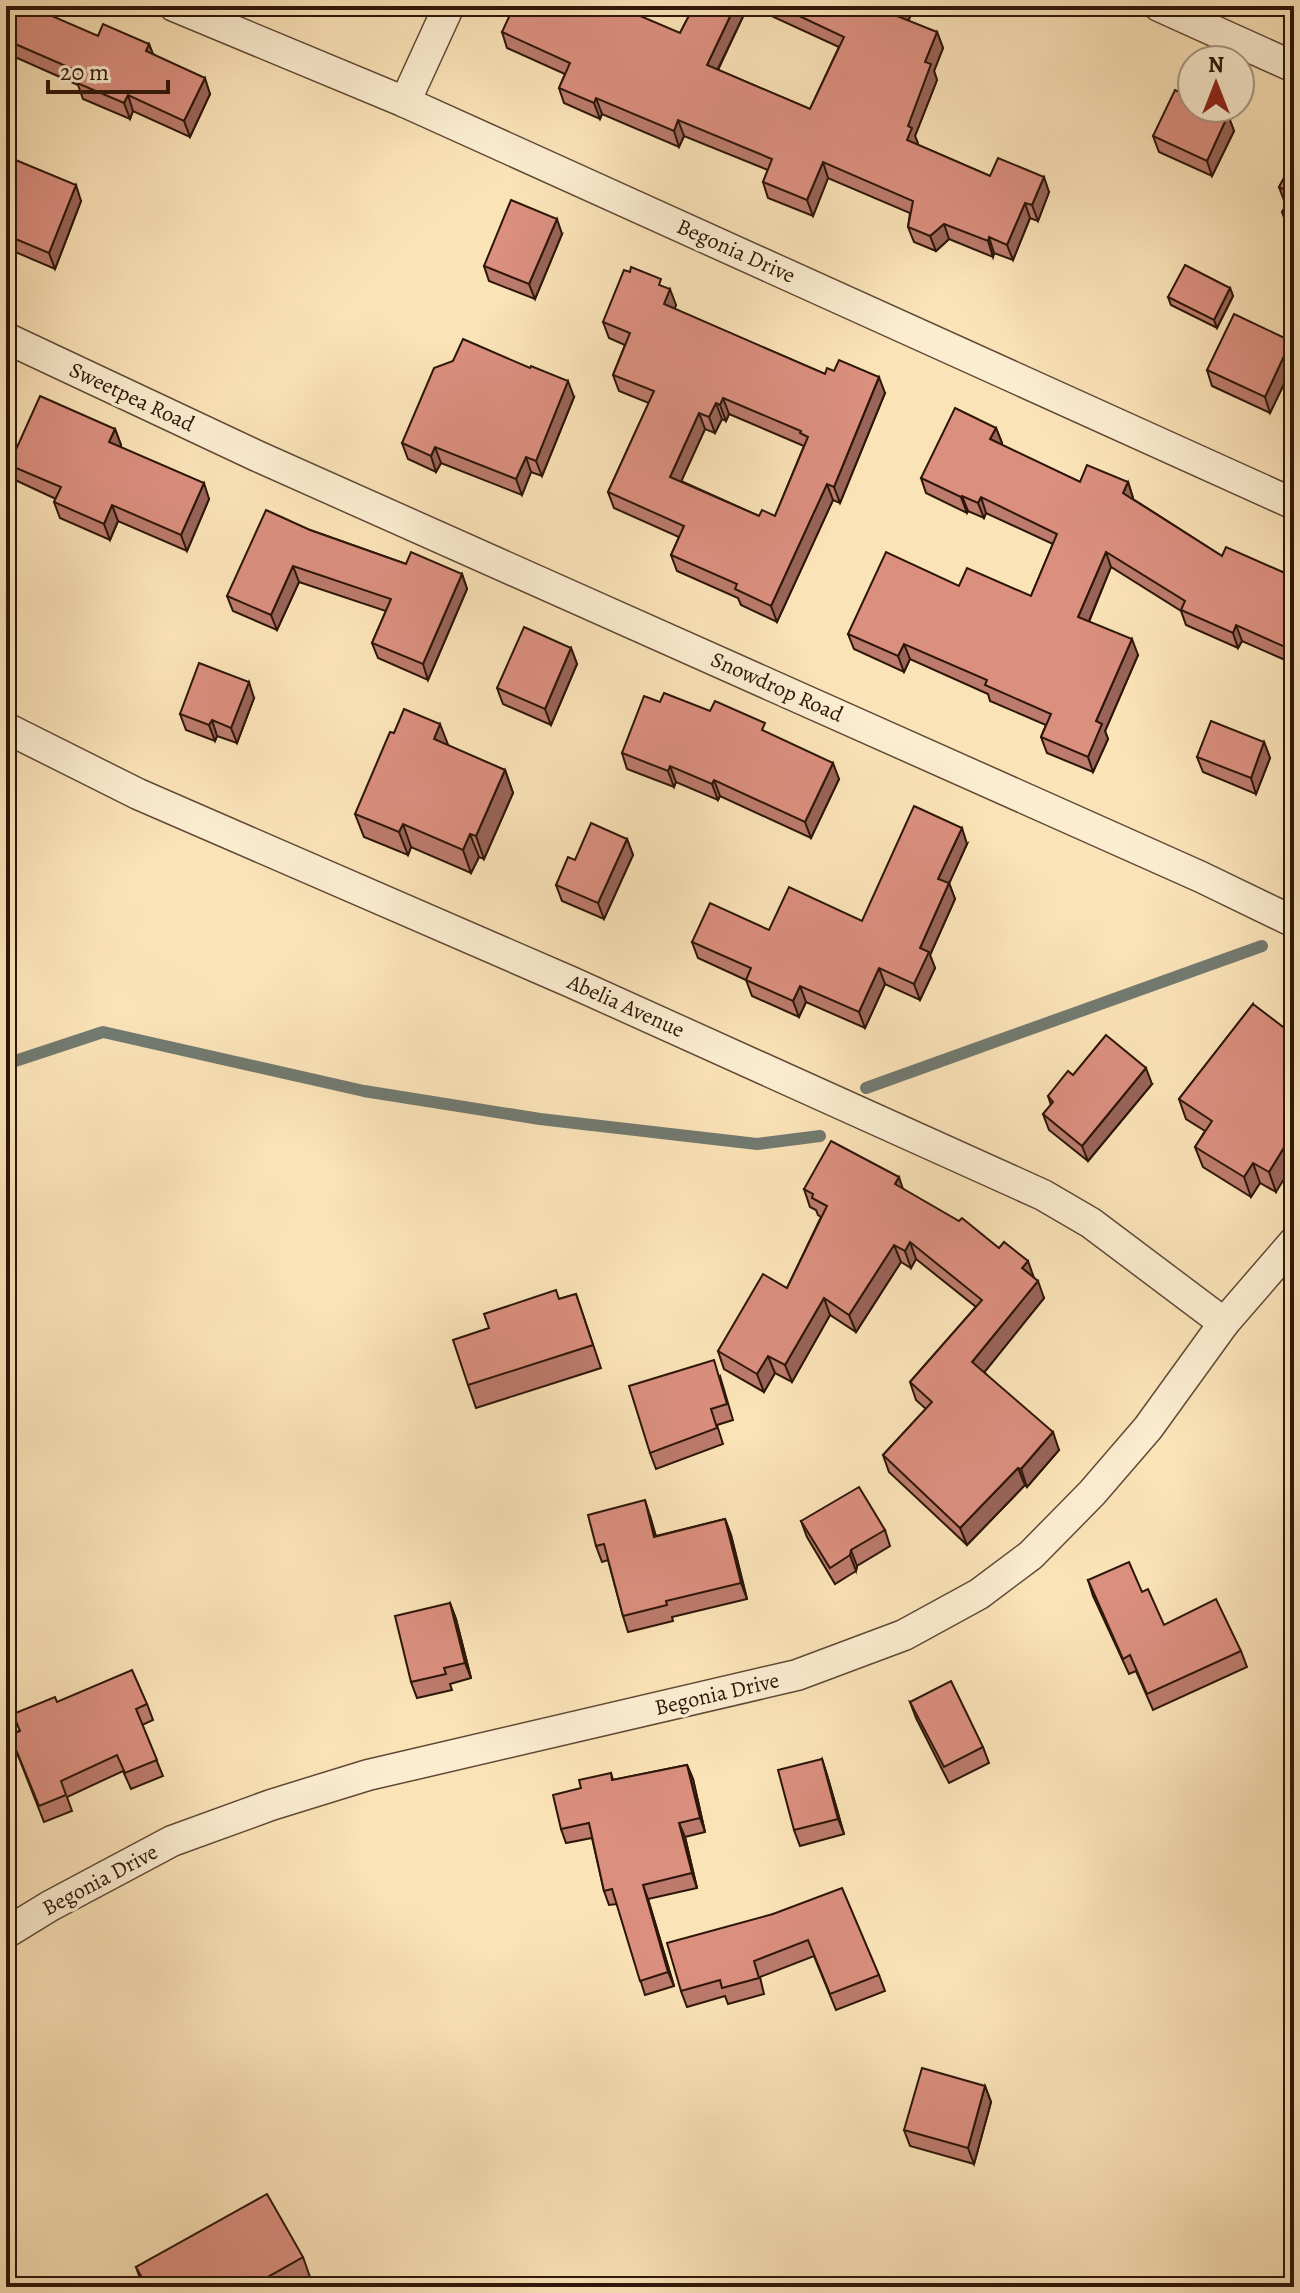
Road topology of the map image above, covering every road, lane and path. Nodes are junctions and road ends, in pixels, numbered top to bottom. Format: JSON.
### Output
{"nodes":[{"id":1,"x":174,"y":6,"type":"edge"},
{"id":2,"x":449,"y":6,"type":"edge"},
{"id":3,"x":1159,"y":6,"type":"edge"},
{"id":4,"x":1294,"y":67,"type":"edge"},
{"id":5,"x":405,"y":102,"type":"junction"},
{"id":6,"x":6,"y":338,"type":"edge"},
{"id":7,"x":257,"y":456,"type":"joint"},
{"id":8,"x":1294,"y":504,"type":"edge"},
{"id":9,"x":6,"y":728,"type":"edge"},
{"id":10,"x":1294,"y":922,"type":"edge"},
{"id":11,"x":1294,"y":1242,"type":"edge"},
{"id":12,"x":1224,"y":1323,"type":"junction"},
{"id":13,"x":6,"y":1933,"type":"edge"}],
"edges":[{"from":1,"to":5,"type":"street","name":"Begonia Drive"},
{"from":2,"to":5,"type":"street"},
{"from":3,"to":4,"type":"street"},
{"from":5,"to":8,"type":"street","name":"Begonia Drive"},
{"from":6,"to":7,"type":"street","name":"Sweetpea Road"},
{"from":7,"to":10,"type":"street","name":"Snowdrop Road"},
{"from":9,"to":12,"type":"street","name":"Abelia Avenue"},
{"from":11,"to":12,"type":"street","name":"Begonia Drive"},
{"from":12,"to":13,"type":"street","name":"Begonia Drive"}]}
